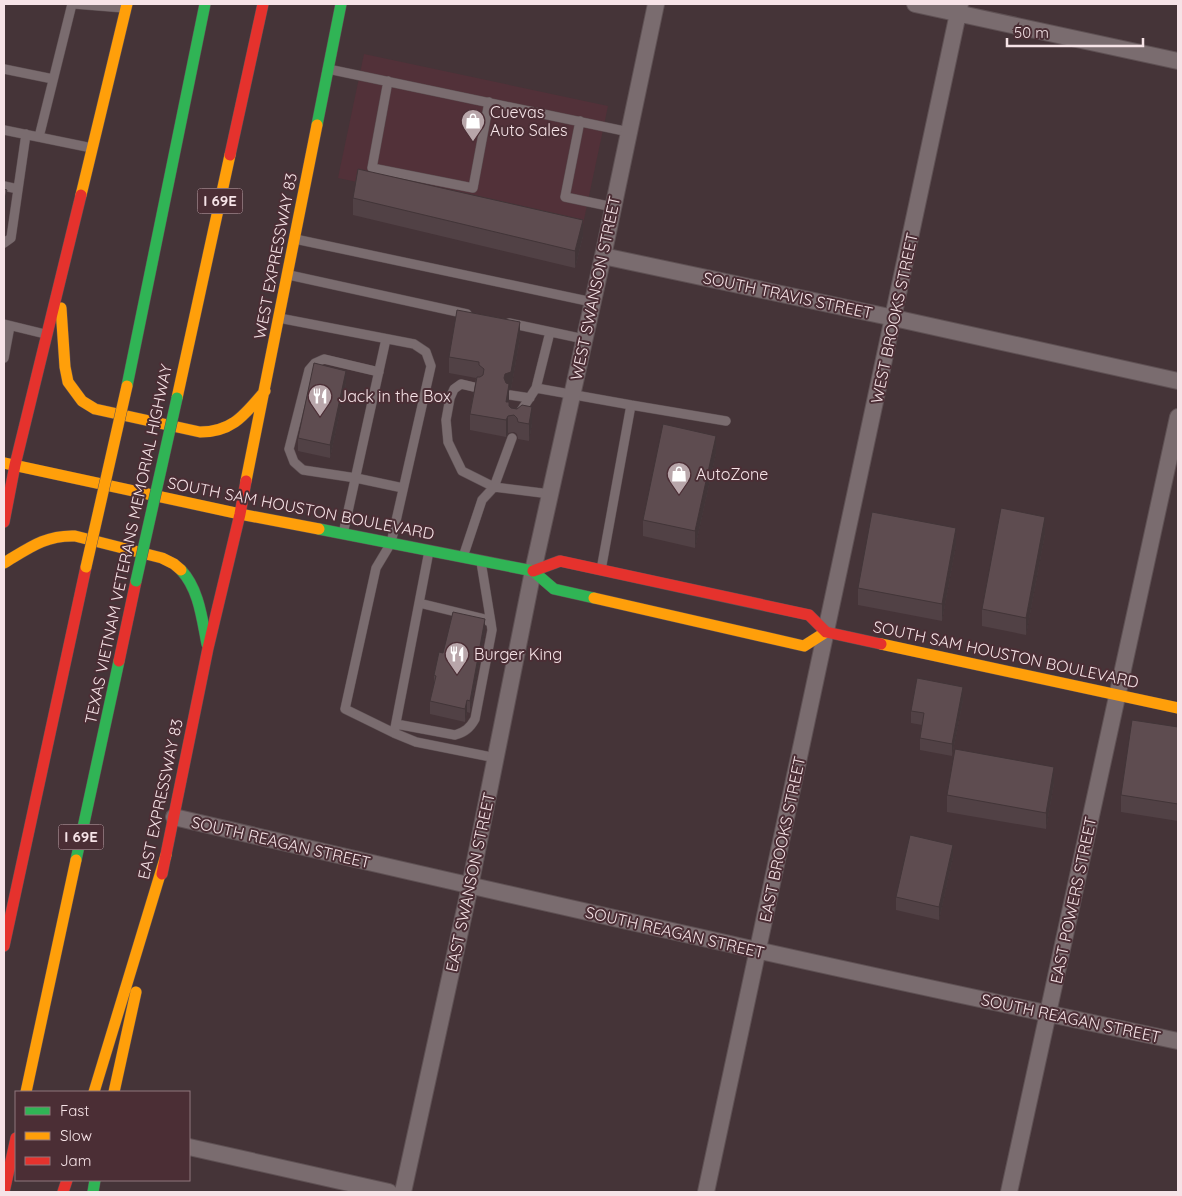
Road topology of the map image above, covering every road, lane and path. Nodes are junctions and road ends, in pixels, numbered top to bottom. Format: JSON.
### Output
{"nodes":[{"id":1,"x":73,"y":4,"type":"edge"},
{"id":2,"x":205,"y":4,"type":"edge"},
{"id":3,"x":263,"y":4,"type":"edge"},
{"id":4,"x":341,"y":4,"type":"edge"},
{"id":5,"x":656,"y":4,"type":"edge"},
{"id":6,"x":915,"y":4,"type":"edge"},
{"id":7,"x":127,"y":6,"type":"edge"},
{"id":8,"x":959,"y":8,"type":"edge"},
{"id":9,"x":1178,"y":61,"type":"edge"},
{"id":10,"x":4,"y":69,"type":"edge"},
{"id":11,"x":328,"y":69,"type":"junction"},
{"id":12,"x":53,"y":79,"type":"junction"},
{"id":13,"x":388,"y":81,"type":"junction"},
{"id":14,"x":489,"y":102,"type":"junction"},
{"id":15,"x":580,"y":121,"type":"junction"},
{"id":16,"x":4,"y":130,"type":"edge"},
{"id":17,"x":629,"y":132,"type":"junction"},
{"id":18,"x":26,"y":134,"type":"junction"},
{"id":19,"x":39,"y":137,"type":"junction"},
{"id":20,"x":93,"y":148,"type":"junction"},
{"id":21,"x":4,"y":186,"type":"edge"},
{"id":22,"x":18,"y":189,"type":"junction"},
{"id":23,"x":613,"y":207,"type":"junction"},
{"id":24,"x":295,"y":239,"type":"junction"},
{"id":25,"x":4,"y":243,"type":"edge"},
{"id":26,"x":603,"y":256,"type":"junction"},
{"id":27,"x":288,"y":275,"type":"junction"},
{"id":28,"x":60,"y":286,"type":"junction"},
{"id":29,"x":592,"y":302,"type":"junction"},
{"id":30,"x":472,"y":315,"type":"edge"},
{"id":31,"x":279,"y":318,"type":"junction"},
{"id":32,"x":894,"y":318,"type":"junction"},
{"id":33,"x":501,"y":321,"type":"edge"},
{"id":34,"x":7,"y":325,"type":"edge"},
{"id":35,"x":550,"y":332,"type":"junction"},
{"id":36,"x":48,"y":334,"type":"junction"},
{"id":37,"x":386,"y":339,"type":"junction"},
{"id":38,"x":584,"y":339,"type":"junction"},
{"id":39,"x":4,"y":358,"type":"edge"},
{"id":40,"x":379,"y":372,"type":"junction"},
{"id":41,"x":1178,"y":381,"type":"edge"},
{"id":42,"x":478,"y":388,"type":"edge"},
{"id":43,"x":536,"y":388,"type":"junction"},
{"id":44,"x":265,"y":392,"type":"junction"},
{"id":45,"x":572,"y":394,"type":"junction"},
{"id":46,"x":510,"y":395,"type":"edge"},
{"id":47,"x":530,"y":398,"type":"junction"},
{"id":48,"x":631,"y":405,"type":"junction"},
{"id":49,"x":1178,"y":417,"type":"edge"},
{"id":50,"x":515,"y":420,"type":"edge"},
{"id":51,"x":726,"y":421,"type":"dead end"},
{"id":52,"x":512,"y":438,"type":"dead end"},
{"id":53,"x":10,"y":464,"type":"edge"},
{"id":54,"x":356,"y":478,"type":"junction"},
{"id":55,"x":494,"y":487,"type":"junction"},
{"id":56,"x":403,"y":488,"type":"junction"},
{"id":57,"x":550,"y":494,"type":"junction"},
{"id":58,"x":240,"y":514,"type":"junction"},
{"id":59,"x":4,"y":522,"type":"edge"},
{"id":60,"x":344,"y":534,"type":"junction"},
{"id":61,"x":391,"y":543,"type":"junction"},
{"id":62,"x":429,"y":551,"type":"junction"},
{"id":63,"x":463,"y":557,"type":"junction"},
{"id":64,"x":481,"y":561,"type":"junction"},
{"id":65,"x":4,"y":563,"type":"edge"},
{"id":66,"x":601,"y":570,"type":"junction"},
{"id":67,"x":533,"y":571,"type":"junction"},
{"id":68,"x":419,"y":603,"type":"junction"},
{"id":69,"x":491,"y":624,"type":"junction"},
{"id":70,"x":826,"y":632,"type":"junction"},
{"id":71,"x":208,"y":648,"type":"junction"},
{"id":72,"x":1118,"y":695,"type":"junction"},
{"id":73,"x":1178,"y":708,"type":"edge"},
{"id":74,"x":395,"y":728,"type":"junction"},
{"id":75,"x":496,"y":758,"type":"junction"},
{"id":76,"x":174,"y":817,"type":"junction"},
{"id":77,"x":166,"y":855,"type":"junction"},
{"id":78,"x":470,"y":886,"type":"junction"},
{"id":79,"x":4,"y":946,"type":"edge"},
{"id":80,"x":758,"y":951,"type":"junction"},
{"id":81,"x":1048,"y":1014,"type":"junction"},
{"id":82,"x":1178,"y":1041,"type":"edge"},
{"id":83,"x":26,"y":1091,"type":"edge"},
{"id":84,"x":94,"y":1091,"type":"edge"},
{"id":85,"x":114,"y":1091,"type":"edge"},
{"id":86,"x":15,"y":1142,"type":"edge"},
{"id":87,"x":190,"y":1147,"type":"edge"},
{"id":88,"x":4,"y":1192,"type":"edge"},
{"id":89,"x":389,"y":1192,"type":"edge"},
{"id":90,"x":403,"y":1192,"type":"edge"},
{"id":91,"x":706,"y":1192,"type":"edge"},
{"id":92,"x":1009,"y":1192,"type":"edge"}],
"edges":[{"from":1,"to":7,"type":"lane"},
{"from":1,"to":12,"type":"lane"},
{"from":2,"to":79,"type":"main road","bridge":true},
{"from":3,"to":83,"type":"main road","name":"TEXAS VIETNAM VETERANS MEMORIAL HIGHWAY","number":"I 69E","bridge":true},
{"from":4,"to":11,"type":"main road","name":"WEST EXPRESSWAY 83"},
{"from":5,"to":17,"type":"street","name":"WEST SWANSON STREET"},
{"from":6,"to":8,"type":"street"},
{"from":7,"to":20,"type":"main road"},
{"from":8,"to":9,"type":"street"},
{"from":8,"to":32,"type":"street","name":"WEST BROOKS STREET"},
{"from":10,"to":12,"type":"lane"},
{"from":11,"to":13,"type":"lane"},
{"from":11,"to":24,"type":"main road","name":"WEST EXPRESSWAY 83"},
{"from":12,"to":19,"type":"lane"},
{"from":13,"to":14,"type":"lane"},
{"from":13,"to":14,"type":"lane"},
{"from":14,"to":15,"type":"lane"},
{"from":15,"to":17,"type":"lane"},
{"from":15,"to":23,"type":"lane"},
{"from":16,"to":18,"type":"lane"},
{"from":17,"to":23,"type":"street","name":"WEST SWANSON STREET"},
{"from":18,"to":19,"type":"lane"},
{"from":18,"to":22,"type":"lane"},
{"from":19,"to":20,"type":"lane"},
{"from":20,"to":28,"type":"main road"},
{"from":21,"to":22,"type":"lane"},
{"from":22,"to":25,"type":"lane"},
{"from":23,"to":26,"type":"street","name":"WEST SWANSON STREET"},
{"from":24,"to":27,"type":"main road","name":"WEST EXPRESSWAY 83"},
{"from":24,"to":29,"type":"lane"},
{"from":26,"to":29,"type":"street","name":"WEST SWANSON STREET"},
{"from":26,"to":32,"type":"street","name":"SOUTH TRAVIS STREET"},
{"from":27,"to":30,"type":"lane"},
{"from":27,"to":31,"type":"main road","name":"WEST EXPRESSWAY 83"},
{"from":28,"to":36,"type":"main road"},
{"from":28,"to":44,"type":"main road"},
{"from":29,"to":38,"type":"street","name":"WEST SWANSON STREET"},
{"from":31,"to":37,"type":"lane"},
{"from":31,"to":44,"type":"main road","name":"WEST EXPRESSWAY 83"},
{"from":32,"to":41,"type":"street","name":"SOUTH TRAVIS STREET"},
{"from":32,"to":70,"type":"street","name":"WEST BROOKS STREET"},
{"from":33,"to":35,"type":"lane"},
{"from":34,"to":36,"type":"lane"},
{"from":34,"to":39,"type":"lane"},
{"from":35,"to":38,"type":"lane"},
{"from":35,"to":43,"type":"lane"},
{"from":36,"to":53,"type":"main road"},
{"from":37,"to":40,"type":"lane"},
{"from":37,"to":56,"type":"lane"},
{"from":38,"to":45,"type":"street","name":"WEST SWANSON STREET"},
{"from":40,"to":54,"type":"lane"},
{"from":40,"to":54,"type":"lane"},
{"from":42,"to":55,"type":"lane"},
{"from":43,"to":45,"type":"lane"},
{"from":43,"to":47,"type":"lane"},
{"from":44,"to":58,"type":"main road","name":"WEST EXPRESSWAY 83"},
{"from":45,"to":48,"type":"lane"},
{"from":45,"to":57,"type":"street","name":"WEST SWANSON STREET"},
{"from":46,"to":47,"type":"lane"},
{"from":47,"to":50,"type":"lane"},
{"from":48,"to":51,"type":"lane"},
{"from":48,"to":66,"type":"lane"},
{"from":49,"to":72,"type":"street","name":"EAST POWERS STREET"},
{"from":52,"to":55,"type":"lane"},
{"from":53,"to":58,"type":"main road","name":"SOUTH SAM HOUSTON BOULEVARD"},
{"from":53,"to":59,"type":"main road"},
{"from":54,"to":56,"type":"lane"},
{"from":54,"to":60,"type":"lane"},
{"from":55,"to":57,"type":"lane"},
{"from":55,"to":63,"type":"lane"},
{"from":56,"to":61,"type":"lane"},
{"from":57,"to":67,"type":"street","name":"WEST SWANSON STREET"},
{"from":58,"to":60,"type":"main road","name":"SOUTH SAM HOUSTON BOULEVARD"},
{"from":58,"to":71,"type":"main road","name":"EAST EXPRESSWAY 83"},
{"from":60,"to":61,"type":"main road","name":"SOUTH SAM HOUSTON BOULEVARD"},
{"from":61,"to":62,"type":"main road","name":"SOUTH SAM HOUSTON BOULEVARD"},
{"from":61,"to":74,"type":"lane"},
{"from":62,"to":63,"type":"main road","name":"SOUTH SAM HOUSTON BOULEVARD"},
{"from":62,"to":68,"type":"lane"},
{"from":63,"to":64,"type":"main road","name":"SOUTH SAM HOUSTON BOULEVARD"},
{"from":64,"to":67,"type":"main road","name":"SOUTH SAM HOUSTON BOULEVARD"},
{"from":64,"to":69,"type":"lane"},
{"from":65,"to":71,"type":"main road"},
{"from":66,"to":67,"type":"main road"},
{"from":66,"to":70,"type":"main road"},
{"from":67,"to":70,"type":"main road","name":"SOUTH SAM HOUSTON BOULEVARD"},
{"from":67,"to":75,"type":"street","name":"EAST SWANSON STREET"},
{"from":68,"to":69,"type":"lane"},
{"from":68,"to":74,"type":"lane"},
{"from":69,"to":74,"type":"lane"},
{"from":70,"to":72,"type":"main road","name":"SOUTH SAM HOUSTON BOULEVARD"},
{"from":70,"to":80,"type":"street","name":"EAST BROOKS STREET"},
{"from":71,"to":76,"type":"main road","name":"EAST EXPRESSWAY 83"},
{"from":72,"to":73,"type":"main road","name":"SOUTH SAM HOUSTON BOULEVARD"},
{"from":72,"to":81,"type":"street","name":"EAST POWERS STREET"},
{"from":74,"to":75,"type":"lane"},
{"from":75,"to":78,"type":"street","name":"EAST SWANSON STREET"},
{"from":76,"to":77,"type":"main road","name":"EAST EXPRESSWAY 83"},
{"from":76,"to":78,"type":"street","name":"SOUTH REAGAN STREET"},
{"from":77,"to":84,"type":"main road"},
{"from":77,"to":85,"type":"main road","name":"EAST EXPRESSWAY 83"},
{"from":78,"to":80,"type":"street","name":"SOUTH REAGAN STREET"},
{"from":78,"to":90,"type":"street","name":"EAST SWANSON STREET"},
{"from":80,"to":81,"type":"street","name":"SOUTH REAGAN STREET"},
{"from":80,"to":91,"type":"street","name":"EAST BROOKS STREET"},
{"from":81,"to":82,"type":"street","name":"SOUTH REAGAN STREET"},
{"from":81,"to":92,"type":"street","name":"EAST POWERS STREET"},
{"from":86,"to":88,"type":"main road"},
{"from":87,"to":89,"type":"street"}]}
